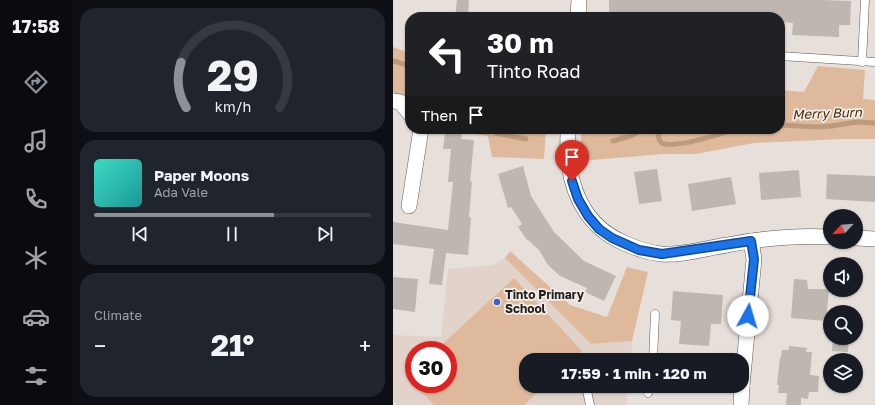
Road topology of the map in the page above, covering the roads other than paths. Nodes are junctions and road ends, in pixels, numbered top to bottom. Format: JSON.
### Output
{"nodes":[{"id":1,"x":579,"y":0,"type":"edge"},
{"id":2,"x":865,"y":0,"type":"edge"},
{"id":3,"x":578,"y":12,"type":"edge"},
{"id":4,"x":785,"y":56,"type":"edge"},
{"id":5,"x":862,"y":62,"type":"junction"},
{"id":6,"x":875,"y":62,"type":"edge"},
{"id":7,"x":393,"y":101,"type":"edge"},
{"id":8,"x":405,"y":109,"type":"edge"},
{"id":9,"x":420,"y":134,"type":"edge"},
{"id":10,"x":568,"y":134,"type":"edge"},
{"id":11,"x":409,"y":206,"type":"dead end"},
{"id":12,"x":823,"y":236,"type":"edge"},
{"id":13,"x":863,"y":238,"type":"edge"},
{"id":14,"x":875,"y":239,"type":"edge"},
{"id":15,"x":751,"y":241,"type":"junction"},
{"id":16,"x":655,"y":314,"type":"dead end"},
{"id":17,"x":653,"y":353,"type":"edge"},
{"id":18,"x":745,"y":353,"type":"edge"},
{"id":19,"x":587,"y":393,"type":"edge"},
{"id":20,"x":741,"y":393,"type":"edge"},
{"id":21,"x":590,"y":405,"type":"edge"},
{"id":22,"x":741,"y":405,"type":"edge"}],
"edges":[{"from":1,"to":3,"type":"street"},
{"from":2,"to":5,"type":"lane"},
{"from":4,"to":5,"type":"lane"},
{"from":5,"to":6,"type":"lane"},
{"from":7,"to":8,"type":"street"},
{"from":9,"to":11,"type":"street"},
{"from":10,"to":15,"type":"street"},
{"from":12,"to":15,"type":"street"},
{"from":13,"to":14,"type":"street"},
{"from":15,"to":18,"type":"street"},
{"from":16,"to":17,"type":"lane"},
{"from":19,"to":21,"type":"lane"},
{"from":20,"to":22,"type":"street"}]}
